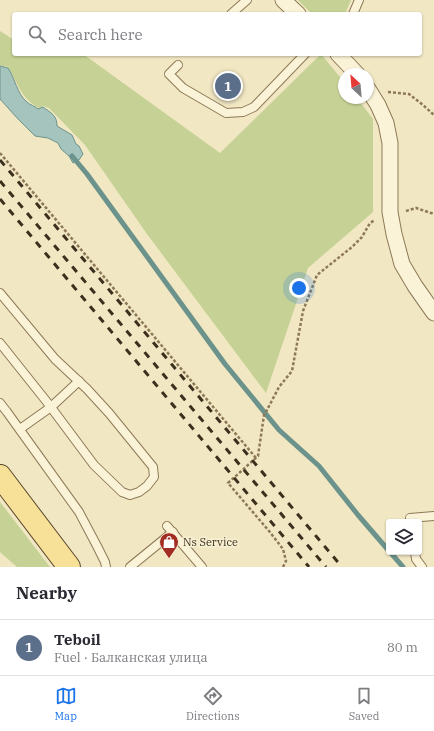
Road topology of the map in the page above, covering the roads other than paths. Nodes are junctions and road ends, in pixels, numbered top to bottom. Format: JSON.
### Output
{"nodes":[{"id":1,"x":246,"y":0,"type":"edge"},
{"id":2,"x":283,"y":0,"type":"edge"},
{"id":3,"x":359,"y":0,"type":"edge"},
{"id":4,"x":234,"y":12,"type":"edge"},
{"id":5,"x":296,"y":12,"type":"edge"},
{"id":6,"x":354,"y":12,"type":"edge"},
{"id":7,"x":303,"y":56,"type":"edge"},
{"id":8,"x":340,"y":56,"type":"edge"},
{"id":9,"x":178,"y":65,"type":"dead end"},
{"id":10,"x":351,"y":68,"type":"edge"},
{"id":11,"x":374,"y":99,"type":"edge"},
{"id":12,"x":0,"y":293,"type":"edge"},
{"id":13,"x":434,"y":313,"type":"edge"},
{"id":14,"x":0,"y":343,"type":"edge"},
{"id":15,"x":79,"y":381,"type":"junction"},
{"id":16,"x":0,"y":403,"type":"edge"},
{"id":17,"x":51,"y":407,"type":"junction"},
{"id":18,"x":20,"y":429,"type":"junction"},
{"id":19,"x":0,"y":476,"type":"edge"},
{"id":20,"x":434,"y":516,"type":"edge"},
{"id":21,"x":410,"y":519,"type":"edge"},
{"id":22,"x":415,"y":555,"type":"edge"},
{"id":23,"x":69,"y":567,"type":"edge"},
{"id":24,"x":106,"y":567,"type":"edge"},
{"id":25,"x":130,"y":567,"type":"edge"},
{"id":26,"x":202,"y":567,"type":"edge"},
{"id":27,"x":422,"y":567,"type":"edge"}],
"edges":[{"from":1,"to":4,"type":"lane"},
{"from":2,"to":5,"type":"street"},
{"from":3,"to":6,"type":"lane"},
{"from":7,"to":9,"type":"lane"},
{"from":8,"to":10,"type":"street"},
{"from":11,"to":13,"type":"street"},
{"from":12,"to":15,"type":"lane"},
{"from":14,"to":17,"type":"lane"},
{"from":15,"to":17,"type":"lane"},
{"from":15,"to":17,"type":"lane"},
{"from":16,"to":18,"type":"lane"},
{"from":17,"to":18,"type":"lane"},
{"from":18,"to":24,"type":"lane"},
{"from":19,"to":23,"type":"main road"},
{"from":20,"to":21,"type":"lane"},
{"from":22,"to":27,"type":"lane"},
{"from":25,"to":26,"type":"lane"}]}
